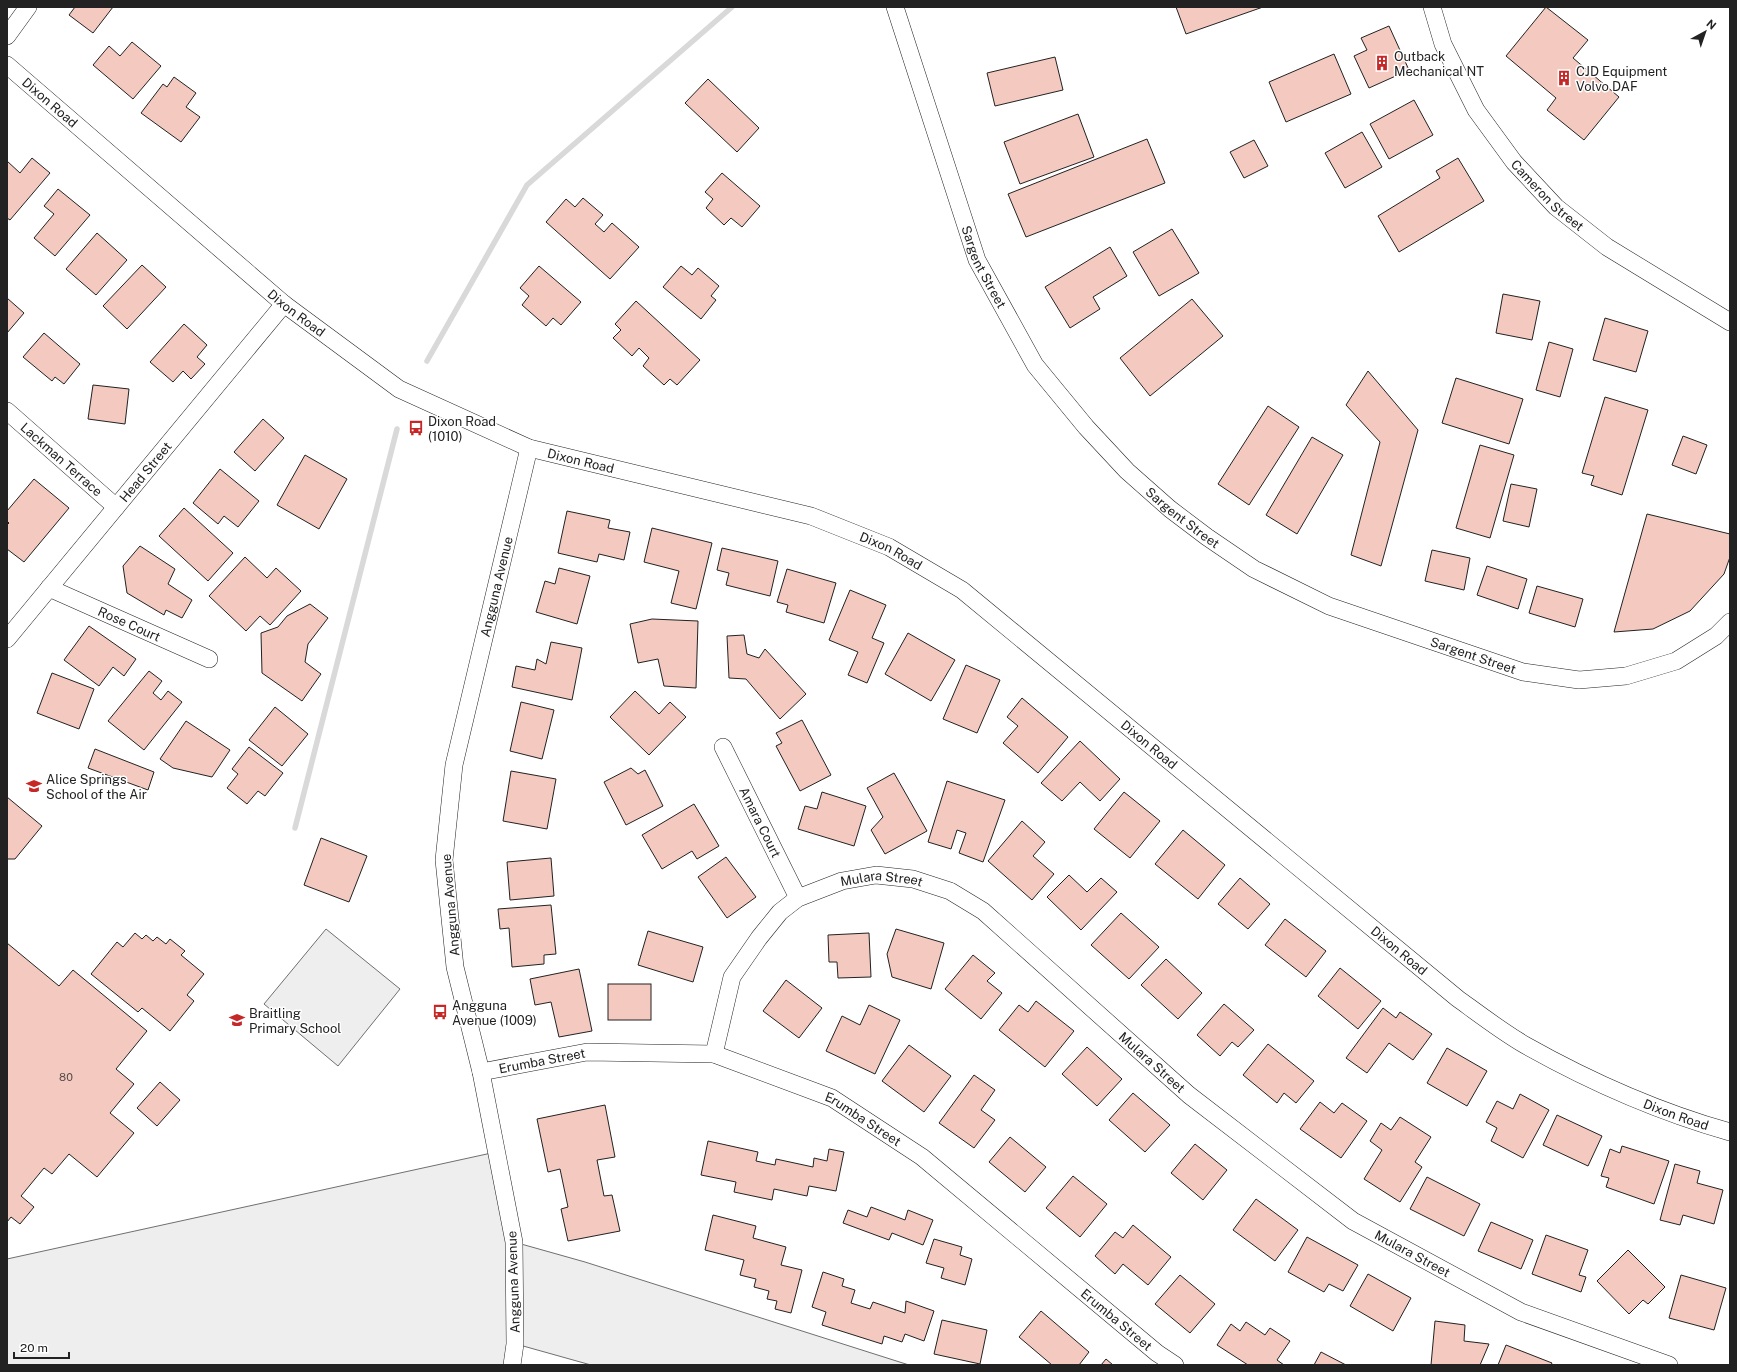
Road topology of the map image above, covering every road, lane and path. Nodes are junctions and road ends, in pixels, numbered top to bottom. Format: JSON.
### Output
{"nodes":[{"id":1,"x":28,"y":7,"type":"edge"},
{"id":2,"x":895,"y":7,"type":"edge"},
{"id":3,"x":1432,"y":7,"type":"edge"},
{"id":4,"x":7,"y":36,"type":"edge"},
{"id":5,"x":7,"y":65,"type":"edge"},
{"id":6,"x":284,"y":304,"type":"junction"},
{"id":7,"x":1730,"y":322,"type":"edge"},
{"id":8,"x":7,"y":411,"type":"edge"},
{"id":9,"x":529,"y":448,"type":"junction"},
{"id":10,"x":116,"y":507,"type":"junction"},
{"id":11,"x":49,"y":588,"type":"junction"},
{"id":12,"x":1730,"y":622,"type":"edge"},
{"id":13,"x":7,"y":639,"type":"edge"},
{"id":14,"x":209,"y":659,"type":"dead end"},
{"id":15,"x":723,"y":747,"type":"dead end"},
{"id":16,"x":798,"y":898,"type":"junction"},
{"id":17,"x":714,"y":1054,"type":"junction"},
{"id":18,"x":481,"y":1072,"type":"junction"},
{"id":19,"x":1730,"y":1132,"type":"edge"},
{"id":20,"x":512,"y":1365,"type":"edge"},
{"id":21,"x":1175,"y":1365,"type":"edge"},
{"id":22,"x":1669,"y":1365,"type":"edge"}],
"edges":[{"from":1,"to":4,"type":"street"},
{"from":2,"to":12,"type":"street","name":"Sargent Street"},
{"from":3,"to":7,"type":"street","name":"Cameron Street"},
{"from":5,"to":6,"type":"street","name":"Dixon Road"},
{"from":6,"to":9,"type":"street","name":"Dixon Road"},
{"from":6,"to":10,"type":"street","name":"Head Street"},
{"from":8,"to":10,"type":"street","name":"Lackman Terrace"},
{"from":9,"to":18,"type":"street","name":"Angguna Avenue"},
{"from":9,"to":19,"type":"street","name":"Dixon Road"},
{"from":10,"to":11,"type":"street","name":"Head Street"},
{"from":11,"to":13,"type":"street","name":"Head Street"},
{"from":11,"to":14,"type":"street","name":"Rose Court"},
{"from":15,"to":16,"type":"street","name":"Amara Court"},
{"from":16,"to":17,"type":"street","name":"Mulara Street"},
{"from":16,"to":22,"type":"street","name":"Mulara Street"},
{"from":17,"to":18,"type":"street","name":"Erumba Street"},
{"from":17,"to":21,"type":"street","name":"Erumba Street"},
{"from":18,"to":20,"type":"street","name":"Angguna Avenue"}]}
